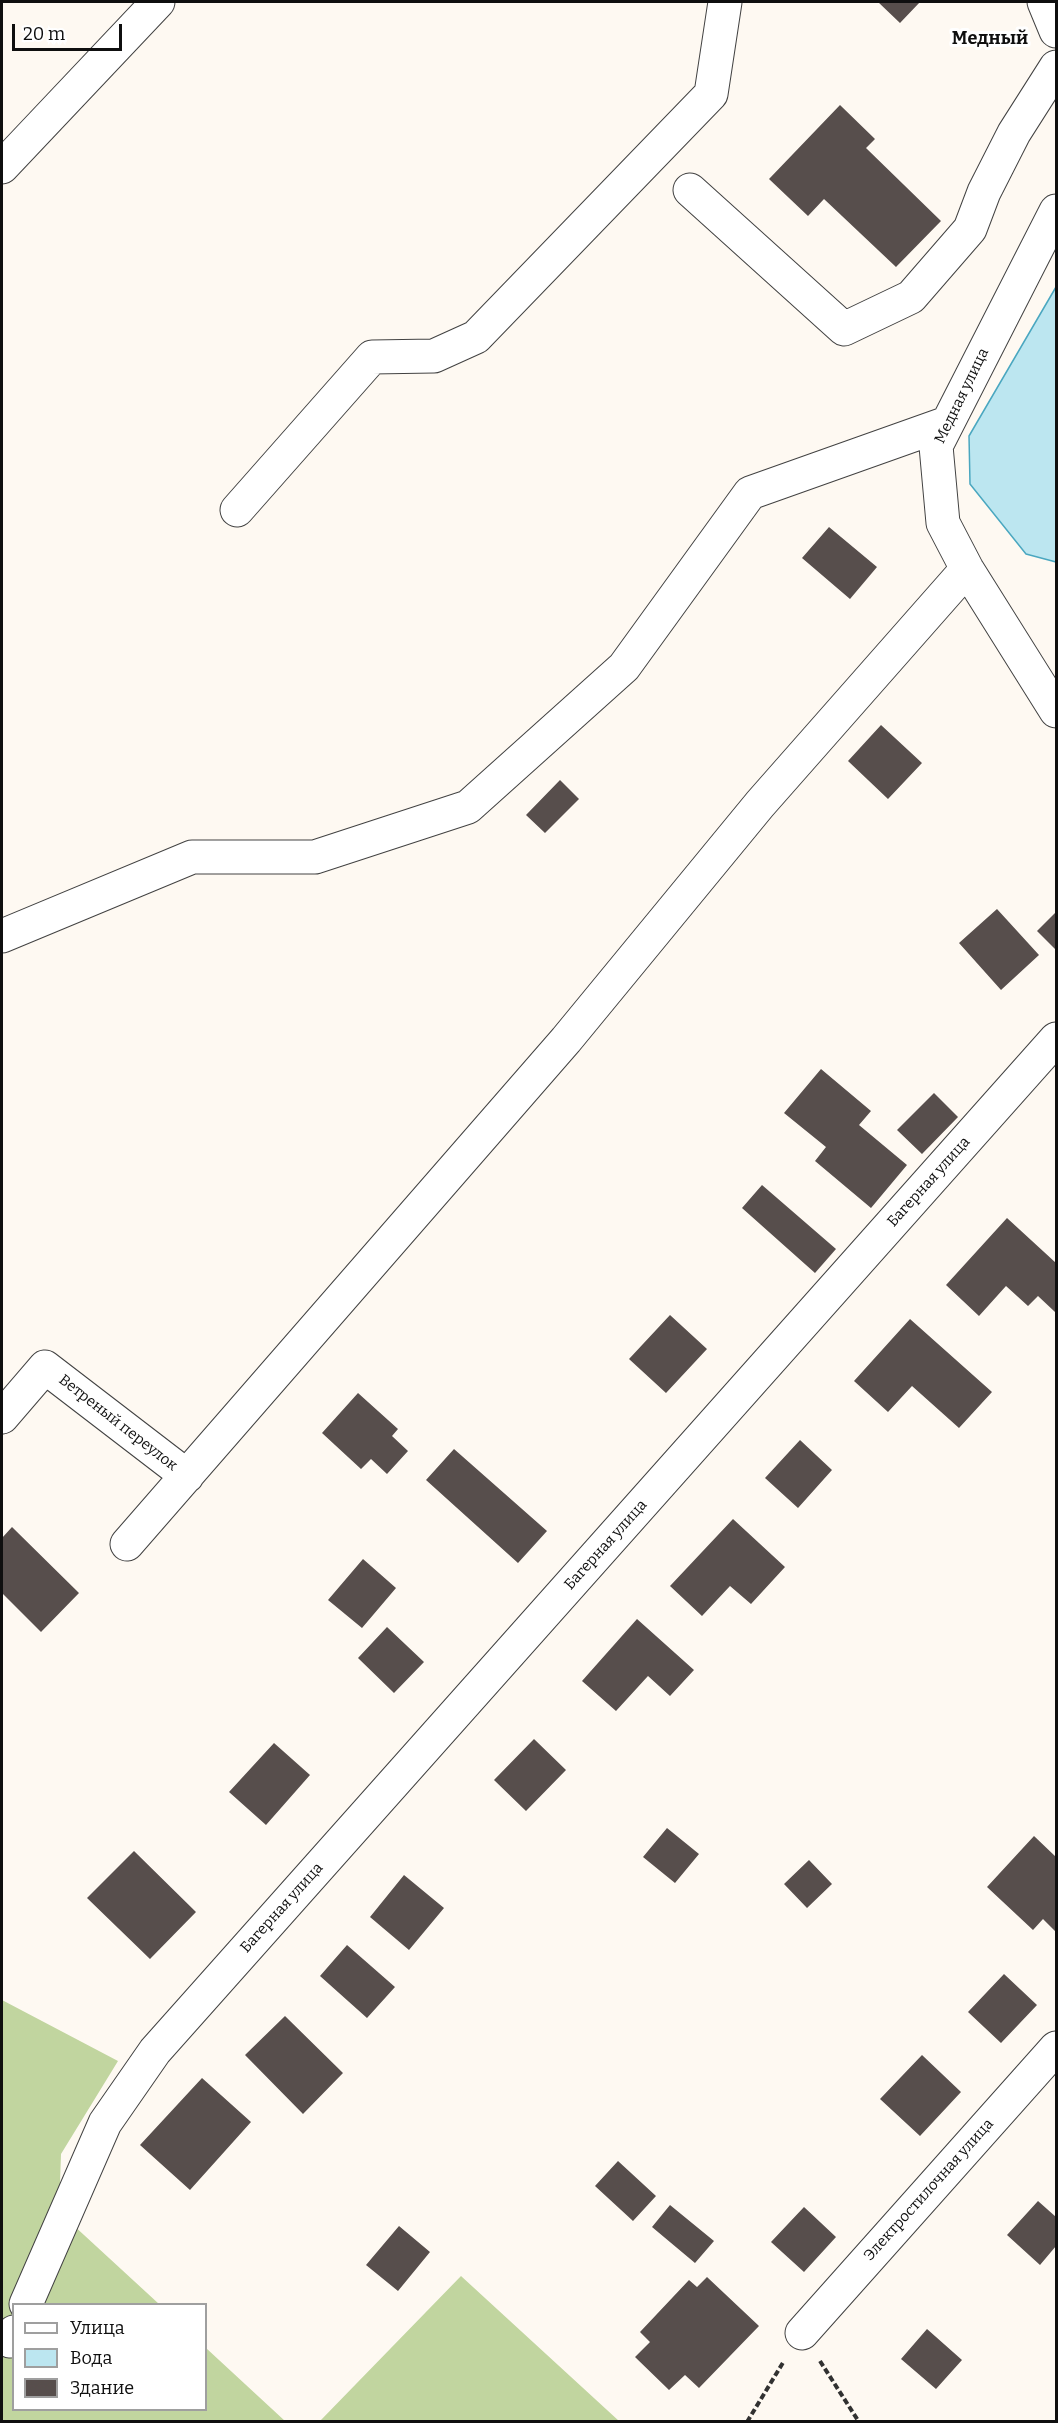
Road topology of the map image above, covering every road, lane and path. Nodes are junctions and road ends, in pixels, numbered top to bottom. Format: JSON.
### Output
{"nodes":[{"id":1,"x":158,"y":2,"type":"edge"},
{"id":2,"x":725,"y":2,"type":"edge"},
{"id":3,"x":1044,"y":2,"type":"edge"},
{"id":4,"x":1056,"y":31,"type":"edge"},
{"id":5,"x":1056,"y":67,"type":"edge"},
{"id":6,"x":2,"y":167,"type":"edge"},
{"id":7,"x":690,"y":190,"type":"dead end"},
{"id":8,"x":1056,"y":211,"type":"edge"},
{"id":9,"x":947,"y":423,"type":"junction"},
{"id":10,"x":237,"y":510,"type":"dead end"},
{"id":11,"x":967,"y":569,"type":"junction"},
{"id":12,"x":1056,"y":711,"type":"edge"},
{"id":13,"x":2,"y":936,"type":"edge"},
{"id":14,"x":1056,"y":1039,"type":"edge"},
{"id":15,"x":2,"y":1417,"type":"edge"},
{"id":16,"x":187,"y":1476,"type":"junction"},
{"id":17,"x":127,"y":1544,"type":"dead end"},
{"id":18,"x":1056,"y":2048,"type":"edge"},
{"id":19,"x":26,"y":2303,"type":"edge"},
{"id":20,"x":802,"y":2332,"type":"junction"},
{"id":21,"x":747,"y":2421,"type":"edge"},
{"id":22,"x":859,"y":2421,"type":"edge"}],
"edges":[{"from":1,"to":6,"type":"street"},
{"from":2,"to":10,"type":"street"},
{"from":3,"to":4,"type":"street"},
{"from":5,"to":7,"type":"street"},
{"from":8,"to":9,"type":"street","name":"Медная улица"},
{"from":9,"to":11,"type":"street","name":"Медная улица"},
{"from":9,"to":13,"type":"street"},
{"from":11,"to":12,"type":"street","name":"Медная улица"},
{"from":11,"to":16,"type":"street"},
{"from":14,"to":19,"type":"street","name":"Багерная улица"},
{"from":15,"to":16,"type":"street","name":"Ветреный переулок"},
{"from":16,"to":17,"type":"street"},
{"from":18,"to":20,"type":"street","name":"Электростилочная улица"},
{"from":20,"to":21,"type":"path"},
{"from":20,"to":22,"type":"path"}]}
